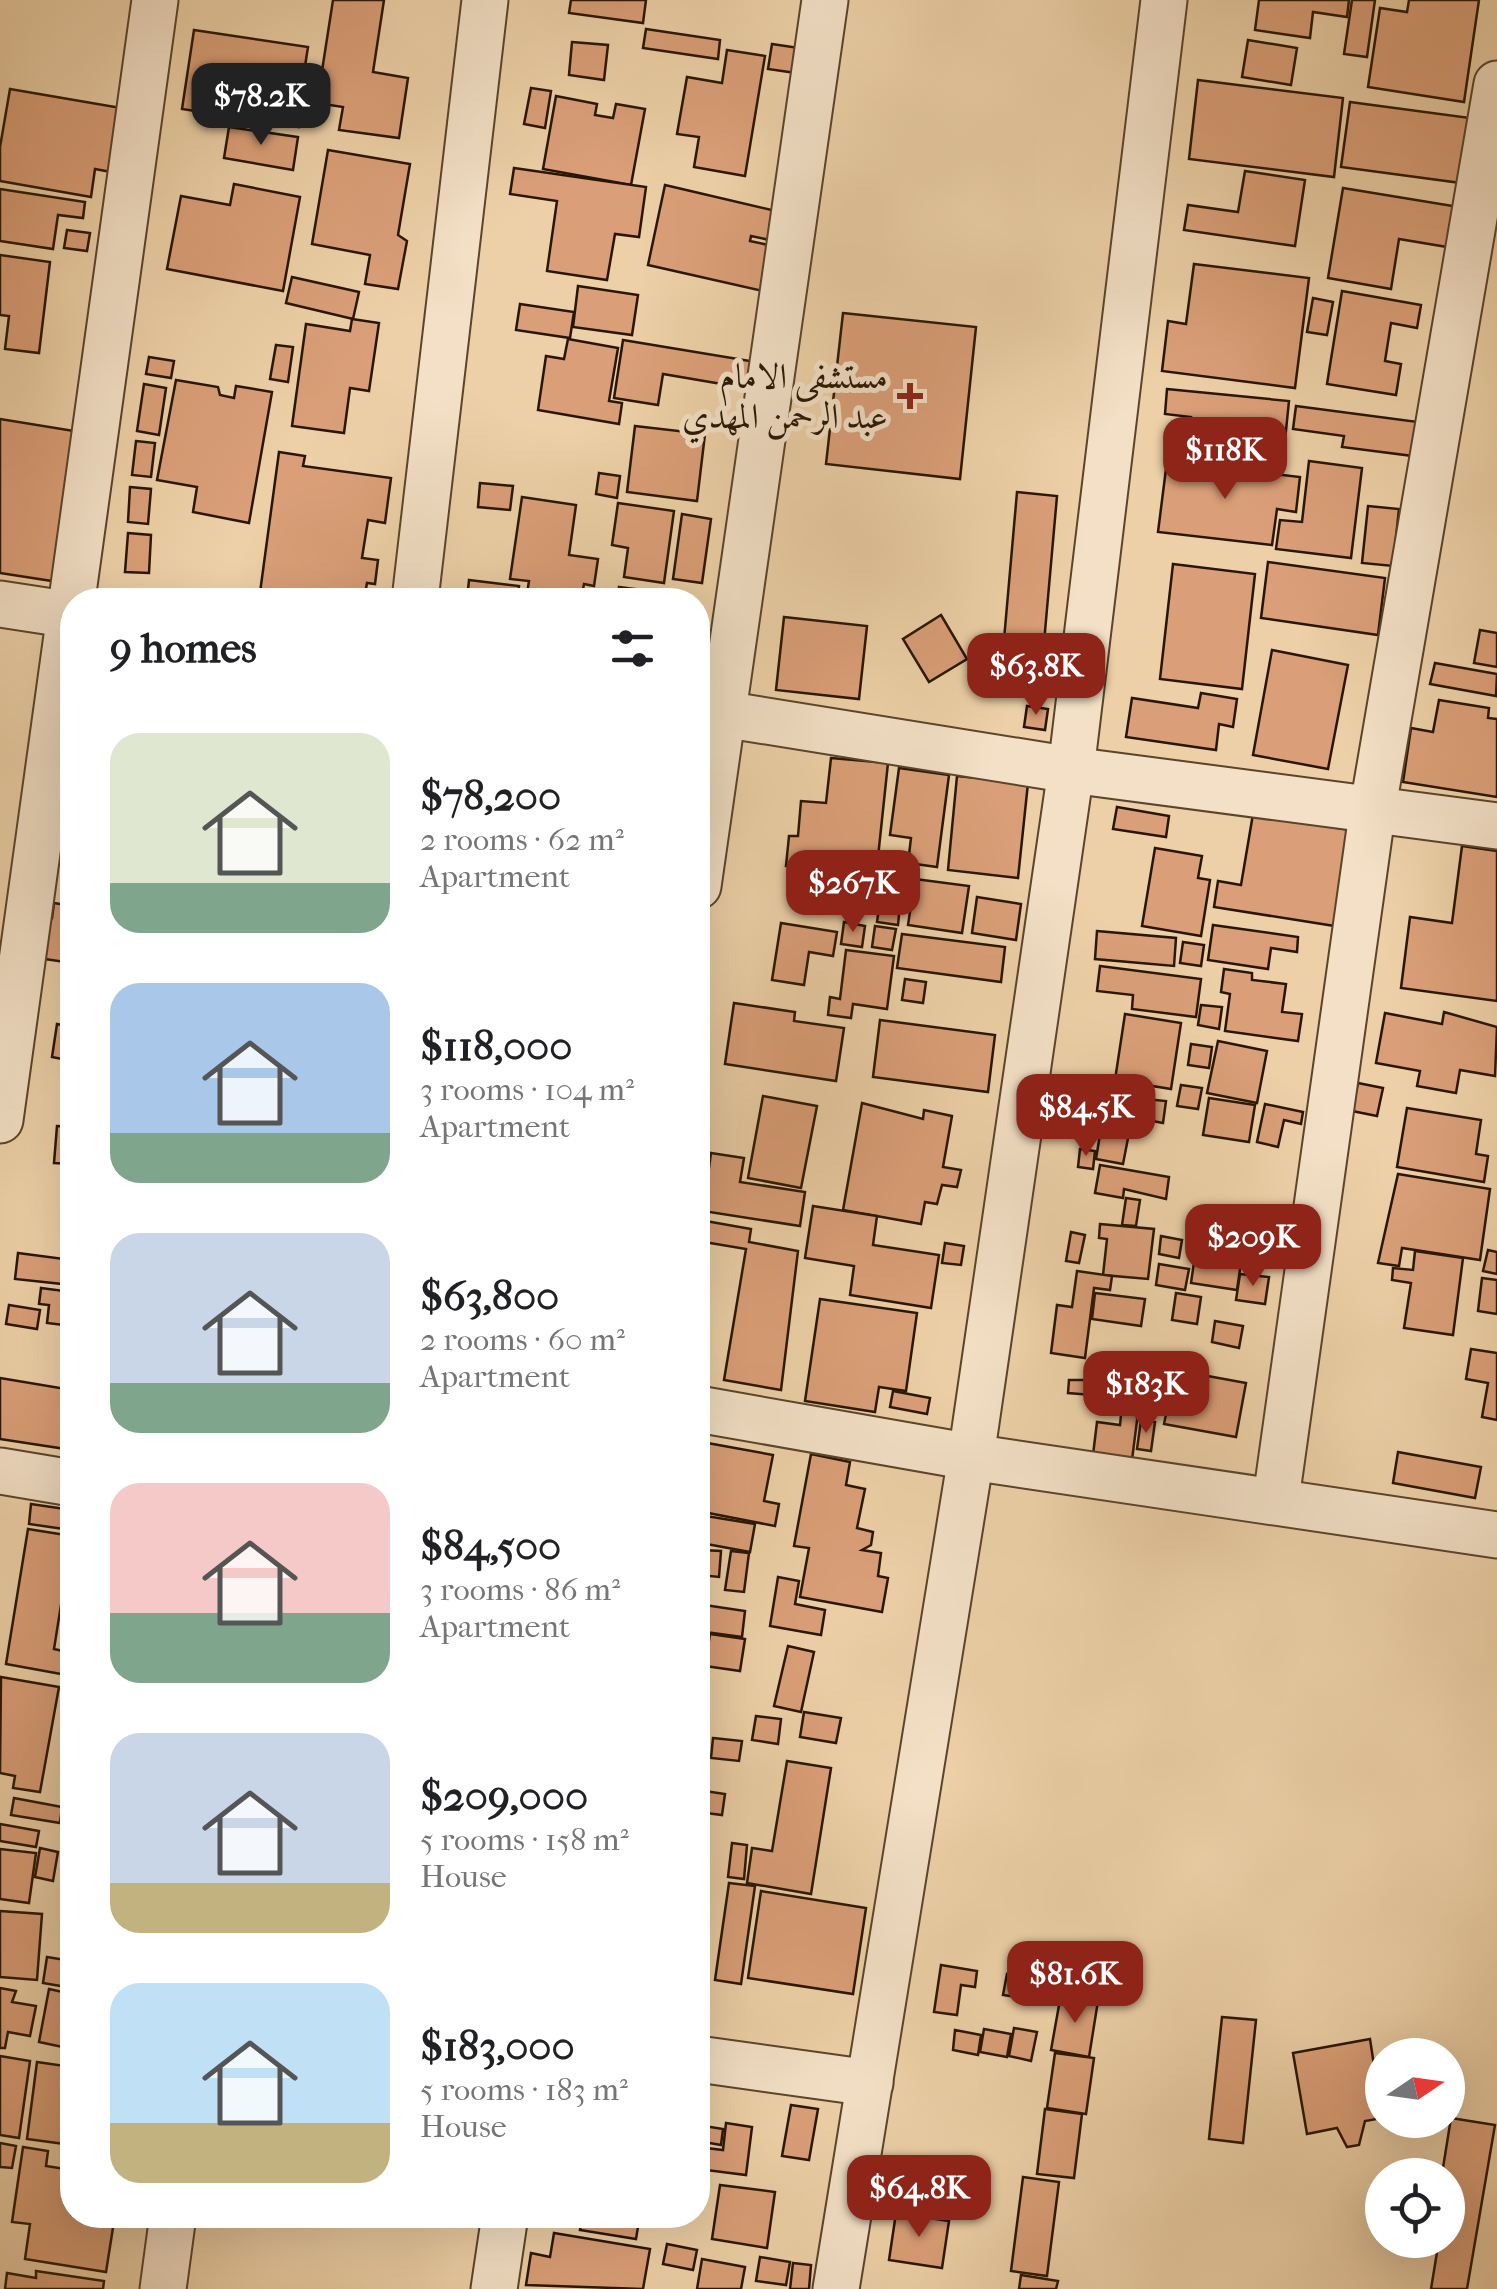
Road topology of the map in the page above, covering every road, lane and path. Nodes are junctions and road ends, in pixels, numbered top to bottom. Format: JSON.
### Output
{"nodes":[{"id":1,"x":154,"y":0,"type":"edge"},
{"id":2,"x":485,"y":0,"type":"edge"},
{"id":3,"x":826,"y":0,"type":"edge"},
{"id":4,"x":1164,"y":0,"type":"edge"},
{"id":5,"x":1497,"y":84,"type":"edge"},
{"id":6,"x":74,"y":588,"type":"edge"},
{"id":7,"x":416,"y":588,"type":"edge"},
{"id":8,"x":0,"y":604,"type":"edge"},
{"id":9,"x":60,"y":613,"type":"edge"},
{"id":10,"x":60,"y":686,"type":"edge"},
{"id":11,"x":710,"y":712,"type":"edge"},
{"id":12,"x":1071,"y":770,"type":"junction"},
{"id":13,"x":1373,"y":807,"type":"junction"},
{"id":14,"x":1497,"y":826,"type":"edge"},
{"id":15,"x":0,"y":1120,"type":"edge"},
{"id":16,"x":710,"y":1411,"type":"edge"},
{"id":17,"x":971,"y":1457,"type":"junction"},
{"id":18,"x":0,"y":1471,"type":"edge"},
{"id":19,"x":60,"y":1481,"type":"edge"},
{"id":20,"x":1276,"y":1499,"type":"junction"},
{"id":21,"x":1497,"y":1535,"type":"edge"},
{"id":22,"x":710,"y":2061,"type":"edge"},
{"id":23,"x":870,"y":2084,"type":"junction"},
{"id":24,"x":172,"y":2228,"type":"edge"},
{"id":25,"x":503,"y":2228,"type":"edge"},
{"id":26,"x":164,"y":2289,"type":"edge"},
{"id":27,"x":494,"y":2289,"type":"edge"},
{"id":28,"x":836,"y":2289,"type":"edge"}],
"edges":[{"from":1,"to":6,"type":"street"},
{"from":2,"to":7,"type":"street"},
{"from":3,"to":11,"type":"street"},
{"from":4,"to":12,"type":"street"},
{"from":5,"to":13,"type":"street"},
{"from":8,"to":9,"type":"street"},
{"from":10,"to":15,"type":"street"},
{"from":11,"to":12,"type":"street"},
{"from":12,"to":13,"type":"street"},
{"from":12,"to":17,"type":"street"},
{"from":13,"to":14,"type":"street"},
{"from":13,"to":20,"type":"street"},
{"from":16,"to":17,"type":"street"},
{"from":17,"to":20,"type":"street"},
{"from":17,"to":23,"type":"street"},
{"from":18,"to":19,"type":"street"},
{"from":20,"to":21,"type":"street"},
{"from":22,"to":23,"type":"street"},
{"from":23,"to":28,"type":"street"},
{"from":24,"to":26,"type":"street"},
{"from":25,"to":27,"type":"street"}]}
